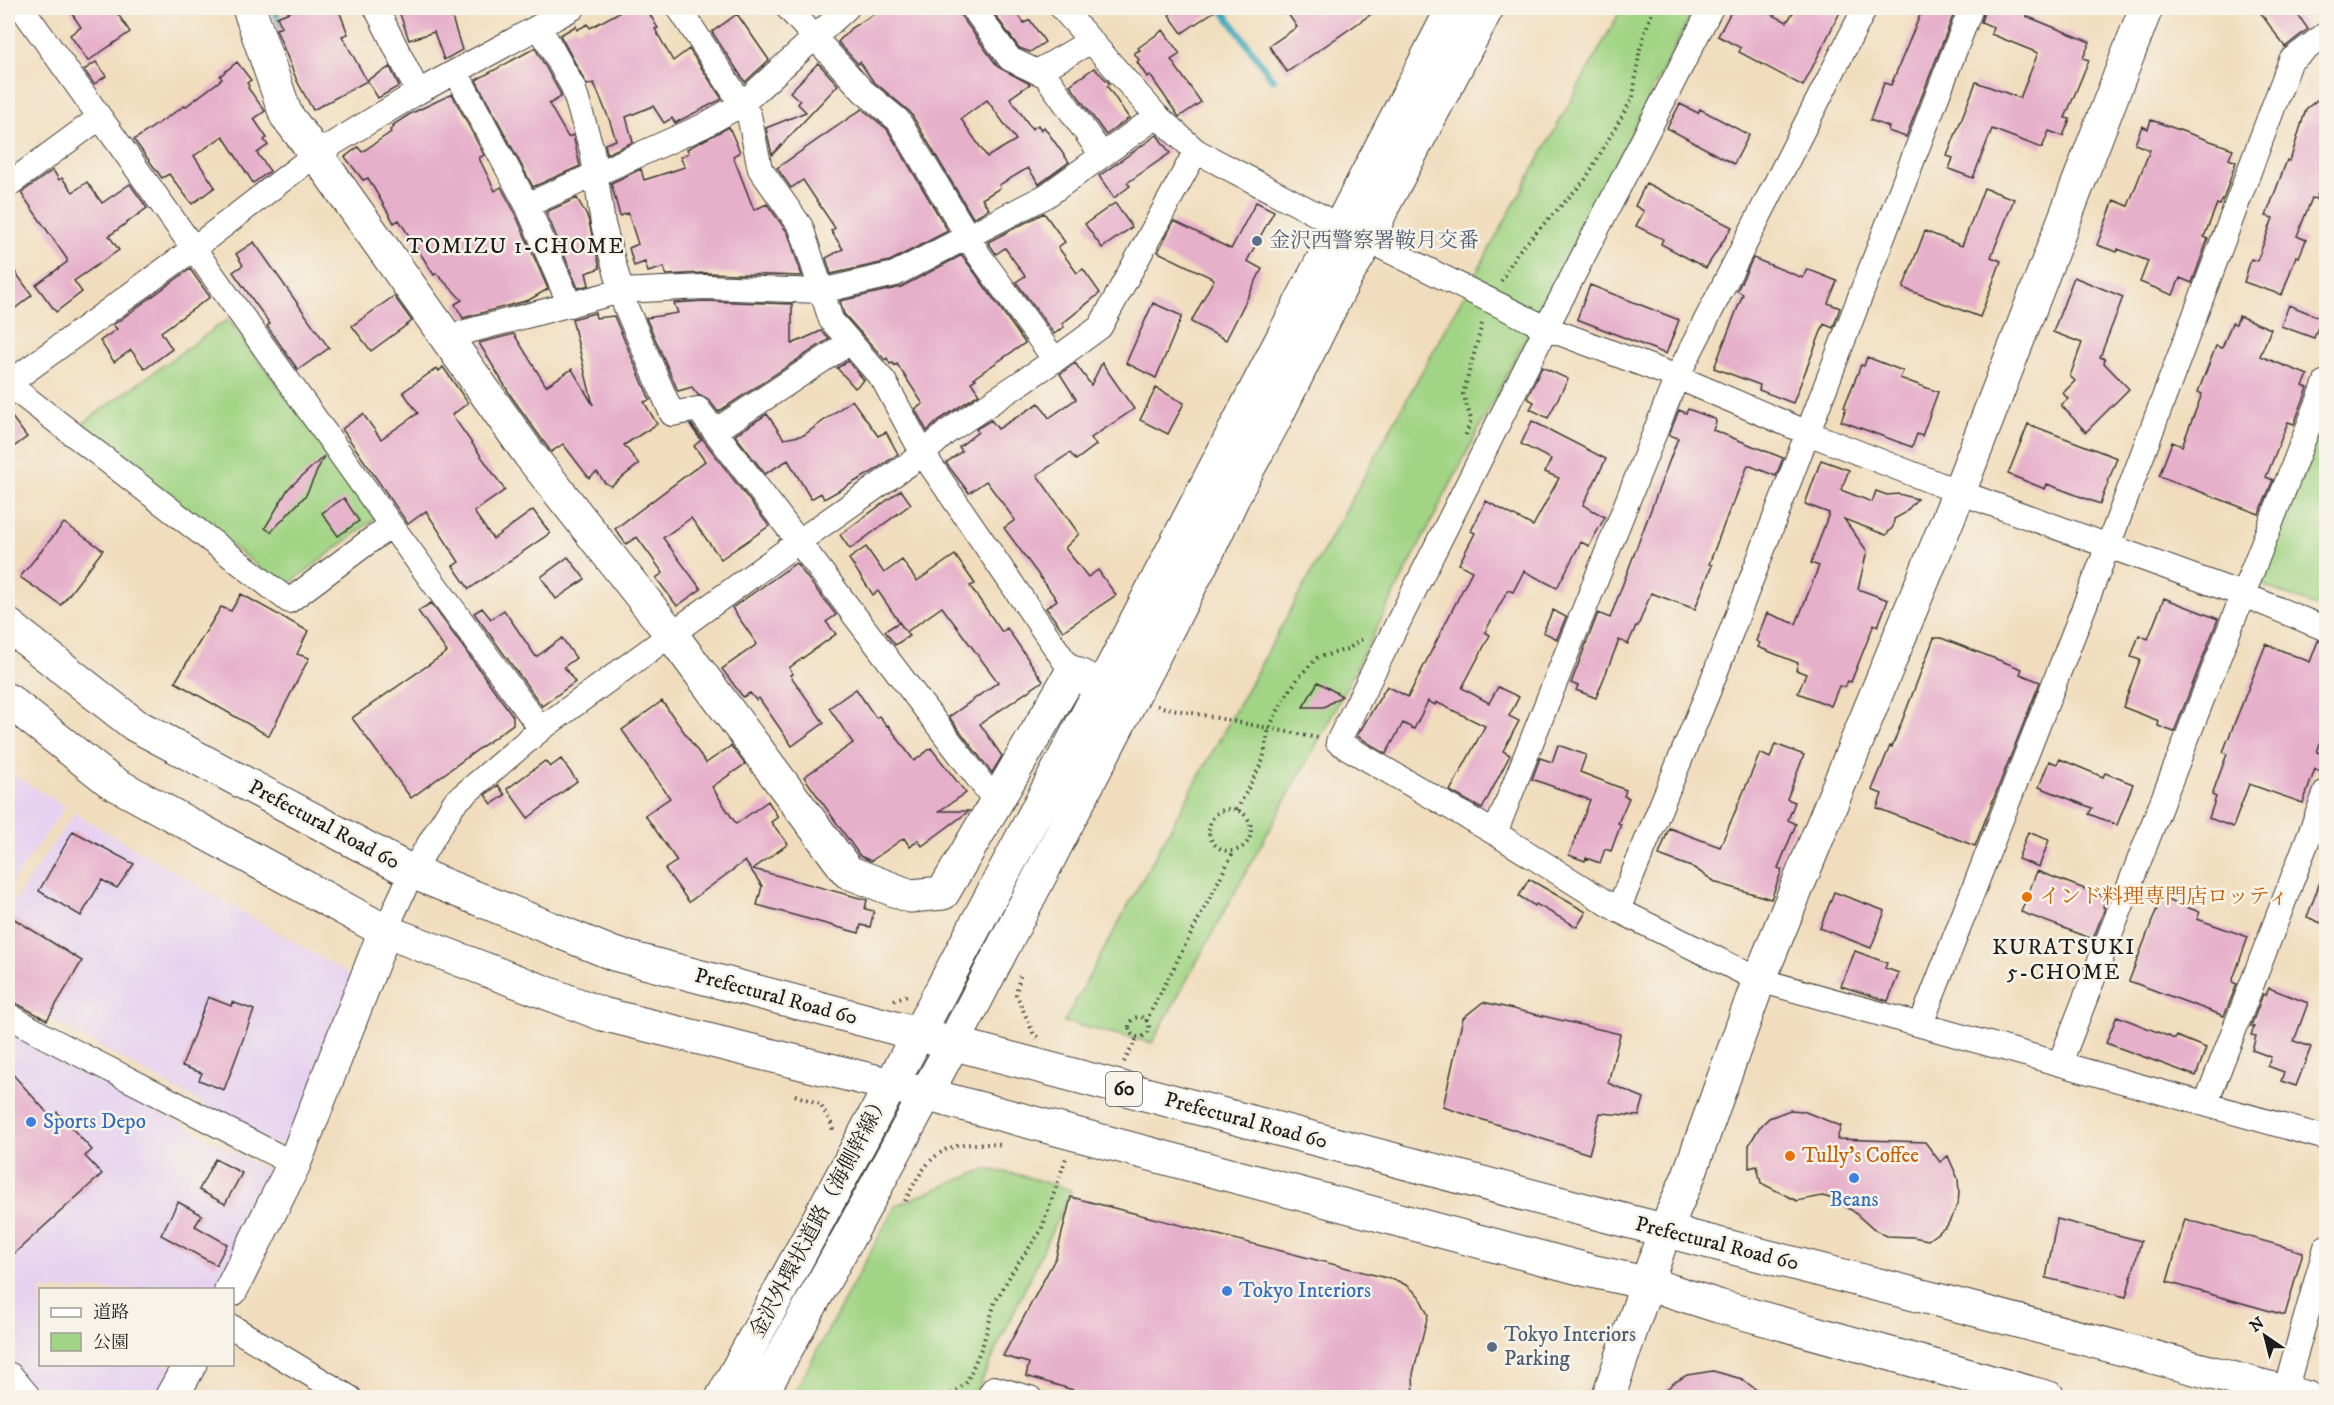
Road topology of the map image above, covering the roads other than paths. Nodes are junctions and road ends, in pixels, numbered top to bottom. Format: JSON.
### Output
{"nodes":[{"id":1,"x":21,"y":8,"type":"edge"},
{"id":2,"x":249,"y":8,"type":"edge"},
{"id":3,"x":376,"y":8,"type":"edge"},
{"id":4,"x":573,"y":8,"type":"edge"},
{"id":5,"x":679,"y":8,"type":"edge"},
{"id":6,"x":788,"y":8,"type":"edge"},
{"id":7,"x":847,"y":8,"type":"edge"},
{"id":8,"x":973,"y":8,"type":"edge"},
{"id":9,"x":1062,"y":8,"type":"edge"},
{"id":10,"x":1487,"y":8,"type":"edge"},
{"id":11,"x":1711,"y":8,"type":"edge"},
{"id":12,"x":1865,"y":8,"type":"edge"},
{"id":13,"x":1971,"y":8,"type":"edge"},
{"id":14,"x":2146,"y":8,"type":"edge"},
{"id":15,"x":1445,"y":12,"type":"edge"},
{"id":16,"x":540,"y":27,"type":"junction"},
{"id":17,"x":2326,"y":34,"type":"edge"},
{"id":18,"x":814,"y":37,"type":"junction"},
{"id":19,"x":1091,"y":41,"type":"junction"},
{"id":20,"x":456,"y":72,"type":"junction"},
{"id":21,"x":1037,"y":72,"type":"junction"},
{"id":22,"x":418,"y":92,"type":"junction"},
{"id":23,"x":742,"y":104,"type":"junction"},
{"id":24,"x":1157,"y":116,"type":"junction"},
{"id":25,"x":99,"y":118,"type":"junction"},
{"id":26,"x":1196,"y":151,"type":"junction"},
{"id":27,"x":316,"y":154,"type":"junction"},
{"id":28,"x":1102,"y":155,"type":"junction"},
{"id":29,"x":595,"y":174,"type":"junction"},
{"id":30,"x":8,"y":185,"type":"edge"},
{"id":31,"x":527,"y":206,"type":"junction"},
{"id":32,"x":1339,"y":226,"type":"junction"},
{"id":33,"x":968,"y":236,"type":"junction"},
{"id":34,"x":1368,"y":240,"type":"junction"},
{"id":35,"x":193,"y":249,"type":"junction"},
{"id":36,"x":621,"y":291,"type":"junction"},
{"id":37,"x":821,"y":291,"type":"junction"},
{"id":38,"x":570,"y":305,"type":"junction"},
{"id":39,"x":1546,"y":328,"type":"junction"},
{"id":40,"x":446,"y":337,"type":"junction"},
{"id":41,"x":850,"y":342,"type":"junction"},
{"id":42,"x":1055,"y":360,"type":"junction"},
{"id":43,"x":1677,"y":377,"type":"junction"},
{"id":44,"x":2326,"y":382,"type":"edge"},
{"id":45,"x":8,"y":384,"type":"edge"},
{"id":46,"x":715,"y":431,"type":"junction"},
{"id":47,"x":1808,"y":433,"type":"junction"},
{"id":48,"x":923,"y":454,"type":"junction"},
{"id":49,"x":1959,"y":492,"type":"junction"},
{"id":50,"x":391,"y":525,"type":"junction"},
{"id":51,"x":798,"y":542,"type":"junction"},
{"id":52,"x":2108,"y":546,"type":"junction"},
{"id":53,"x":2244,"y":595,"type":"junction"},
{"id":54,"x":8,"y":625,"type":"edge"},
{"id":55,"x":2326,"y":628,"type":"edge"},
{"id":56,"x":671,"y":634,"type":"junction"},
{"id":57,"x":1072,"y":672,"type":"junction"},
{"id":58,"x":1116,"y":693,"type":"junction"},
{"id":59,"x":8,"y":700,"type":"edge"},
{"id":60,"x":541,"y":729,"type":"junction"},
{"id":61,"x":2326,"y":792,"type":"edge"},
{"id":62,"x":996,"y":802,"type":"junction"},
{"id":63,"x":1495,"y":833,"type":"junction"},
{"id":64,"x":412,"y":872,"type":"junction"},
{"id":65,"x":1618,"y":910,"type":"junction"},
{"id":66,"x":386,"y":930,"type":"junction"},
{"id":67,"x":1759,"y":980,"type":"junction"},
{"id":68,"x":8,"y":1015,"type":"edge"},
{"id":69,"x":1921,"y":1024,"type":"junction"},
{"id":70,"x":917,"y":1035,"type":"junction"},
{"id":71,"x":953,"y":1044,"type":"junction"},
{"id":72,"x":2060,"y":1063,"type":"junction"},
{"id":73,"x":891,"y":1085,"type":"junction"},
{"id":74,"x":926,"y":1094,"type":"junction"},
{"id":75,"x":2206,"y":1104,"type":"junction"},
{"id":76,"x":2326,"y":1138,"type":"edge"},
{"id":77,"x":294,"y":1164,"type":"junction"},
{"id":78,"x":1665,"y":1230,"type":"junction"},
{"id":79,"x":2326,"y":1247,"type":"edge"},
{"id":80,"x":1646,"y":1284,"type":"junction"},
{"id":81,"x":232,"y":1288,"type":"edge"},
{"id":82,"x":234,"y":1328,"type":"edge"},
{"id":83,"x":189,"y":1366,"type":"edge"},
{"id":84,"x":8,"y":1379,"type":"edge"},
{"id":85,"x":2291,"y":1396,"type":"edge"},
{"id":86,"x":24,"y":1398,"type":"edge"},
{"id":87,"x":171,"y":1398,"type":"edge"},
{"id":88,"x":350,"y":1398,"type":"edge"},
{"id":89,"x":722,"y":1398,"type":"edge"},
{"id":90,"x":759,"y":1398,"type":"edge"},
{"id":91,"x":988,"y":1398,"type":"edge"},
{"id":92,"x":1030,"y":1398,"type":"edge"},
{"id":93,"x":1608,"y":1398,"type":"edge"},
{"id":94,"x":2049,"y":1398,"type":"edge"}],
"edges":[{"from":1,"to":25,"type":"street"},
{"from":2,"to":27,"type":"street"},
{"from":3,"to":22,"type":"street"},
{"from":4,"to":16,"type":"street"},
{"from":5,"to":23,"type":"street"},
{"from":6,"to":18,"type":"street"},
{"from":7,"to":18,"type":"street"},
{"from":8,"to":21,"type":"street"},
{"from":9,"to":19,"type":"street"},
{"from":10,"to":34,"type":"street"},
{"from":11,"to":39,"type":"street"},
{"from":12,"to":43,"type":"street"},
{"from":13,"to":47,"type":"street"},
{"from":14,"to":49,"type":"street"},
{"from":15,"to":32,"type":"street"},
{"from":16,"to":20,"type":"street"},
{"from":16,"to":29,"type":"street"},
{"from":17,"to":52,"type":"street"},
{"from":18,"to":23,"type":"street"},
{"from":18,"to":33,"type":"street"},
{"from":19,"to":21,"type":"street"},
{"from":19,"to":24,"type":"street"},
{"from":20,"to":22,"type":"street"},
{"from":20,"to":31,"type":"street"},
{"from":21,"to":28,"type":"street"},
{"from":22,"to":27,"type":"street"},
{"from":23,"to":29,"type":"street"},
{"from":23,"to":37,"type":"street"},
{"from":24,"to":26,"type":"street"},
{"from":24,"to":28,"type":"street"},
{"from":25,"to":30,"type":"street"},
{"from":25,"to":35,"type":"street"},
{"from":26,"to":32,"type":"street"},
{"from":26,"to":42,"type":"street"},
{"from":27,"to":35,"type":"street"},
{"from":27,"to":40,"type":"street"},
{"from":28,"to":33,"type":"street"},
{"from":29,"to":31,"type":"street"},
{"from":29,"to":36,"type":"street"},
{"from":31,"to":38,"type":"street"},
{"from":32,"to":34,"type":"street"},
{"from":32,"to":58,"type":"street"},
{"from":33,"to":37,"type":"street"},
{"from":33,"to":42,"type":"street"},
{"from":34,"to":39,"type":"street"},
{"from":34,"to":58,"type":"street"},
{"from":35,"to":45,"type":"street"},
{"from":35,"to":50,"type":"street"},
{"from":36,"to":37,"type":"street"},
{"from":36,"to":38,"type":"street"},
{"from":36,"to":46,"type":"street"},
{"from":37,"to":41,"type":"street"},
{"from":38,"to":40,"type":"street"},
{"from":39,"to":43,"type":"street"},
{"from":39,"to":63,"type":"street"},
{"from":40,"to":56,"type":"street"},
{"from":41,"to":46,"type":"street"},
{"from":41,"to":48,"type":"street"},
{"from":42,"to":48,"type":"street"},
{"from":43,"to":47,"type":"street"},
{"from":43,"to":63,"type":"street"},
{"from":44,"to":53,"type":"street"},
{"from":45,"to":50,"type":"street"},
{"from":46,"to":51,"type":"street"},
{"from":47,"to":49,"type":"street"},
{"from":47,"to":65,"type":"street"},
{"from":48,"to":51,"type":"street"},
{"from":48,"to":57,"type":"street"},
{"from":49,"to":52,"type":"street"},
{"from":49,"to":67,"type":"street"},
{"from":50,"to":60,"type":"street"},
{"from":51,"to":56,"type":"street"},
{"from":51,"to":62,"type":"street"},
{"from":52,"to":53,"type":"street"},
{"from":52,"to":69,"type":"street"},
{"from":53,"to":55,"type":"street"},
{"from":53,"to":72,"type":"street"},
{"from":54,"to":64,"type":"street","name":"Prefectural Road 60","number":"60"},
{"from":56,"to":60,"type":"street"},
{"from":56,"to":62,"type":"street"},
{"from":57,"to":58,"type":"street"},
{"from":57,"to":62,"type":"street"},
{"from":58,"to":70,"type":"street","name":"金沢外環状道路（海側幹線）"},
{"from":58,"to":71,"type":"street","name":"金沢外環状道路（海側幹線）"},
{"from":59,"to":66,"type":"street"},
{"from":60,"to":64,"type":"street"},
{"from":61,"to":75,"type":"street"},
{"from":63,"to":65,"type":"street"},
{"from":64,"to":66,"type":"street"},
{"from":64,"to":70,"type":"street","name":"Prefectural Road 60","number":"60"},
{"from":65,"to":67,"type":"street"},
{"from":66,"to":73,"type":"street"},
{"from":66,"to":77,"type":"street"},
{"from":67,"to":69,"type":"street"},
{"from":67,"to":78,"type":"street"},
{"from":68,"to":77,"type":"street"},
{"from":69,"to":72,"type":"street"},
{"from":70,"to":71,"type":"street","name":"Prefectural Road 60","number":"60"},
{"from":70,"to":73,"type":"street","name":"金沢外環状道路（海側幹線）"},
{"from":71,"to":74,"type":"street","name":"金沢外環状道路（海側幹線）"},
{"from":71,"to":78,"type":"street","name":"Prefectural Road 60","number":"60"},
{"from":72,"to":75,"type":"street"},
{"from":73,"to":74,"type":"street"},
{"from":73,"to":89,"type":"street","name":"金沢外環状道路（海側幹線）"},
{"from":74,"to":80,"type":"street"},
{"from":74,"to":90,"type":"street","name":"金沢外環状道路（海側幹線）"},
{"from":75,"to":76,"type":"street"},
{"from":77,"to":81,"type":"street"},
{"from":78,"to":80,"type":"street"},
{"from":78,"to":85,"type":"street","name":"Prefectural Road 60","number":"60"},
{"from":79,"to":85,"type":"street"},
{"from":80,"to":93,"type":"street"},
{"from":80,"to":94,"type":"street"},
{"from":82,"to":88,"type":"street"},
{"from":83,"to":87,"type":"street"},
{"from":84,"to":86,"type":"street"},
{"from":91,"to":92,"type":"street"}]}
